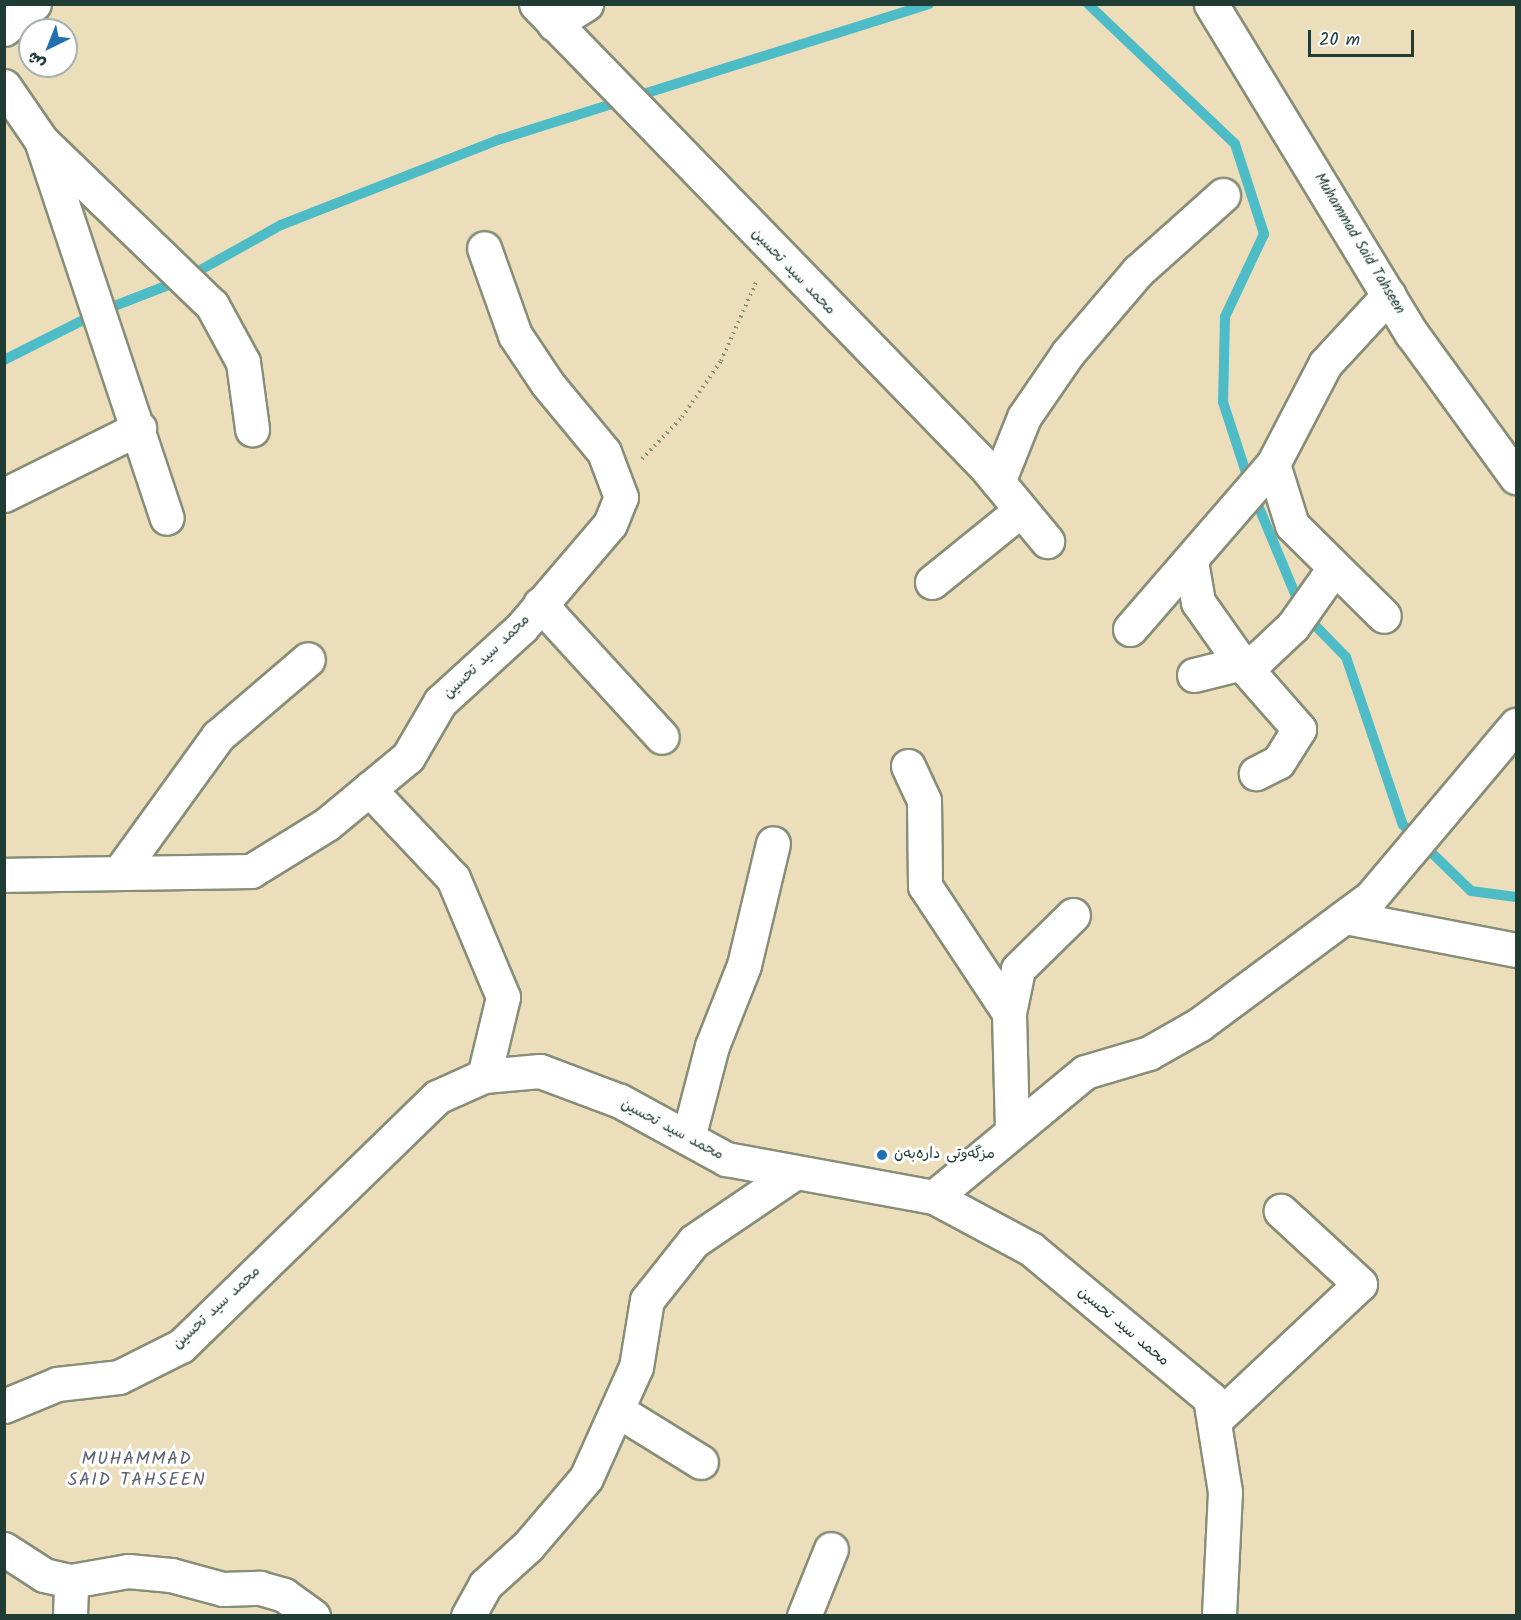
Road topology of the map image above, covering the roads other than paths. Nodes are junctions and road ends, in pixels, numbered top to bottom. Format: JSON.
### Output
{"nodes":[{"id":1,"x":34,"y":4,"type":"edge"},
{"id":2,"x":585,"y":4,"type":"edge"},
{"id":3,"x":1211,"y":4,"type":"edge"},
{"id":4,"x":545,"y":14,"type":"edge"},
{"id":5,"x":4,"y":29,"type":"edge"},
{"id":6,"x":4,"y":86,"type":"edge"},
{"id":7,"x":41,"y":140,"type":"junction"},
{"id":8,"x":1223,"y":195,"type":"dead end"},
{"id":9,"x":484,"y":248,"type":"dead end"},
{"id":10,"x":1389,"y":296,"type":"junction"},
{"id":11,"x":139,"y":428,"type":"junction"},
{"id":12,"x":252,"y":429,"type":"dead end"},
{"id":13,"x":1273,"y":464,"type":"junction"},
{"id":14,"x":1516,"y":477,"type":"edge"},
{"id":15,"x":998,"y":482,"type":"junction"},
{"id":16,"x":4,"y":495,"type":"edge"},
{"id":17,"x":1021,"y":510,"type":"junction"},
{"id":18,"x":167,"y":518,"type":"dead end"},
{"id":19,"x":1047,"y":541,"type":"dead end"},
{"id":20,"x":1191,"y":561,"type":"junction"},
{"id":21,"x":1334,"y":568,"type":"junction"},
{"id":22,"x":932,"y":582,"type":"dead end"},
{"id":23,"x":540,"y":604,"type":"junction"},
{"id":24,"x":1384,"y":616,"type":"dead end"},
{"id":25,"x":1130,"y":629,"type":"dead end"},
{"id":26,"x":308,"y":659,"type":"dead end"},
{"id":27,"x":1241,"y":663,"type":"junction"},
{"id":28,"x":1194,"y":675,"type":"dead end"},
{"id":29,"x":1516,"y":725,"type":"edge"},
{"id":30,"x":662,"y":737,"type":"dead end"},
{"id":31,"x":908,"y":766,"type":"dead end"},
{"id":32,"x":1256,"y":773,"type":"dead end"},
{"id":33,"x":369,"y":789,"type":"junction"},
{"id":34,"x":773,"y":843,"type":"dead end"},
{"id":35,"x":121,"y":870,"type":"junction"},
{"id":36,"x":4,"y":875,"type":"edge"},
{"id":37,"x":1073,"y":915,"type":"dead end"},
{"id":38,"x":1345,"y":917,"type":"junction"},
{"id":39,"x":1516,"y":950,"type":"edge"},
{"id":40,"x":1009,"y":1013,"type":"junction"},
{"id":41,"x":484,"y":1076,"type":"junction"},
{"id":42,"x":1012,"y":1129,"type":"junction"},
{"id":43,"x":688,"y":1138,"type":"junction"},
{"id":44,"x":794,"y":1173,"type":"junction"},
{"id":45,"x":934,"y":1197,"type":"junction"},
{"id":46,"x":1281,"y":1211,"type":"dead end"},
{"id":47,"x":5,"y":1406,"type":"edge"},
{"id":48,"x":620,"y":1412,"type":"junction"},
{"id":49,"x":1214,"y":1421,"type":"junction"},
{"id":50,"x":701,"y":1462,"type":"dead end"},
{"id":51,"x":4,"y":1549,"type":"edge"},
{"id":52,"x":831,"y":1549,"type":"dead end"},
{"id":53,"x":71,"y":1581,"type":"junction"},
{"id":54,"x":814,"y":1612,"type":"edge"},
{"id":55,"x":70,"y":1616,"type":"edge"},
{"id":56,"x":312,"y":1616,"type":"edge"},
{"id":57,"x":468,"y":1616,"type":"edge"},
{"id":58,"x":1219,"y":1616,"type":"edge"}],
"edges":[{"from":1,"to":5,"type":"street"},
{"from":2,"to":4,"type":"street"},
{"from":3,"to":10,"type":"street","name":"Muhammad Said Tahseen"},
{"from":4,"to":15,"type":"street","name":"محمد سید تحسین"},
{"from":6,"to":7,"type":"street"},
{"from":7,"to":11,"type":"street"},
{"from":7,"to":12,"type":"street"},
{"from":8,"to":15,"type":"street"},
{"from":9,"to":23,"type":"street","name":"محمد سید تحسین"},
{"from":10,"to":13,"type":"street"},
{"from":10,"to":14,"type":"street","name":"Muhammad Said Tahseen"},
{"from":11,"to":16,"type":"street"},
{"from":11,"to":18,"type":"street"},
{"from":13,"to":20,"type":"street"},
{"from":13,"to":21,"type":"street"},
{"from":15,"to":17,"type":"street","name":"محمد سید تحسین"},
{"from":17,"to":19,"type":"street","name":"محمد سید تحسین"},
{"from":17,"to":22,"type":"street"},
{"from":20,"to":25,"type":"street"},
{"from":20,"to":27,"type":"street"},
{"from":21,"to":24,"type":"street"},
{"from":21,"to":27,"type":"street"},
{"from":23,"to":30,"type":"street"},
{"from":23,"to":33,"type":"street","name":"محمد سید تحسین"},
{"from":26,"to":35,"type":"street"},
{"from":27,"to":28,"type":"street"},
{"from":27,"to":32,"type":"street"},
{"from":29,"to":38,"type":"street"},
{"from":31,"to":40,"type":"street"},
{"from":33,"to":35,"type":"street","name":"محمد سید تحسین"},
{"from":33,"to":41,"type":"street"},
{"from":34,"to":43,"type":"street"},
{"from":35,"to":36,"type":"street","name":"محمد سید تحسین"},
{"from":37,"to":40,"type":"street"},
{"from":38,"to":39,"type":"street"},
{"from":38,"to":42,"type":"street"},
{"from":40,"to":42,"type":"street"},
{"from":41,"to":43,"type":"street","name":"محمد سید تحسین"},
{"from":41,"to":47,"type":"street","name":"محمد سید تحسین"},
{"from":42,"to":45,"type":"street"},
{"from":43,"to":44,"type":"street","name":"محمد سید تحسین"},
{"from":44,"to":45,"type":"street","name":"محمد سید تحسین"},
{"from":44,"to":48,"type":"street"},
{"from":45,"to":49,"type":"street","name":"محمد سید تحسین"},
{"from":46,"to":49,"type":"street"},
{"from":48,"to":50,"type":"street"},
{"from":48,"to":57,"type":"street"},
{"from":49,"to":58,"type":"street","name":"محمد سید تحسین"},
{"from":51,"to":53,"type":"street"},
{"from":52,"to":54,"type":"street"},
{"from":53,"to":55,"type":"street"},
{"from":53,"to":56,"type":"street"}]}
